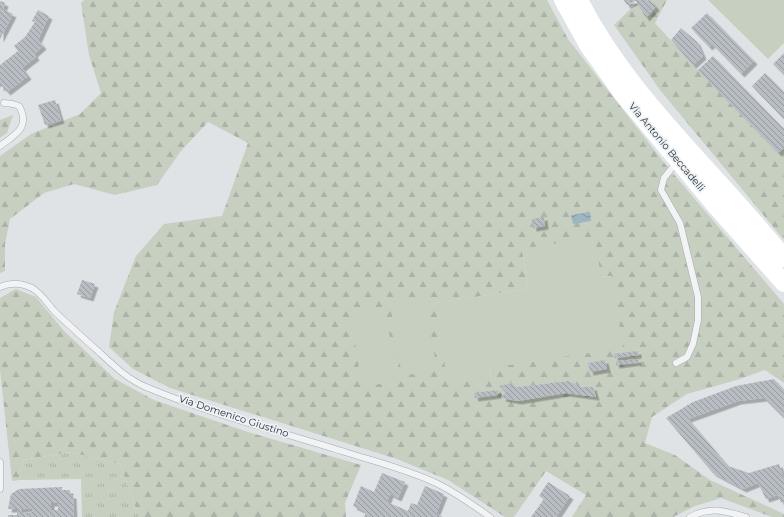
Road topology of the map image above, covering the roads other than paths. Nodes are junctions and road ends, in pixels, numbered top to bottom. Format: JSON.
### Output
{"nodes":[{"id":1,"x":563,"y":0,"type":"edge"},
{"id":2,"x":579,"y":0,"type":"edge"},
{"id":3,"x":4,"y":103,"type":"dead end"},
{"id":4,"x":0,"y":146,"type":"edge"},
{"id":5,"x":678,"y":160,"type":"junction"},
{"id":6,"x":784,"y":258,"type":"edge"},
{"id":7,"x":784,"y":283,"type":"edge"},
{"id":8,"x":0,"y":287,"type":"edge"},
{"id":9,"x":676,"y":363,"type":"dead end"},
{"id":10,"x":0,"y":462,"type":"edge"},
{"id":11,"x":0,"y":485,"type":"edge"},
{"id":12,"x":0,"y":489,"type":"edge"},
{"id":13,"x":490,"y":517,"type":"edge"},
{"id":14,"x":690,"y":517,"type":"edge"},
{"id":15,"x":746,"y":517,"type":"edge"}],
"edges":[{"from":1,"to":5,"type":"main road","name":"Via Antonio Beccadelli"},
{"from":2,"to":6,"type":"main road","name":"Via Antonio Beccadelli"},
{"from":3,"to":4,"type":"lane"},
{"from":5,"to":7,"type":"main road","name":"Via Antonio Beccadelli"},
{"from":5,"to":9,"type":"lane"},
{"from":8,"to":13,"type":"lane","name":"Via Domenico Giustino"},
{"from":10,"to":11,"type":"lane"},
{"from":11,"to":12,"type":"lane"},
{"from":14,"to":15,"type":"lane"}]}
